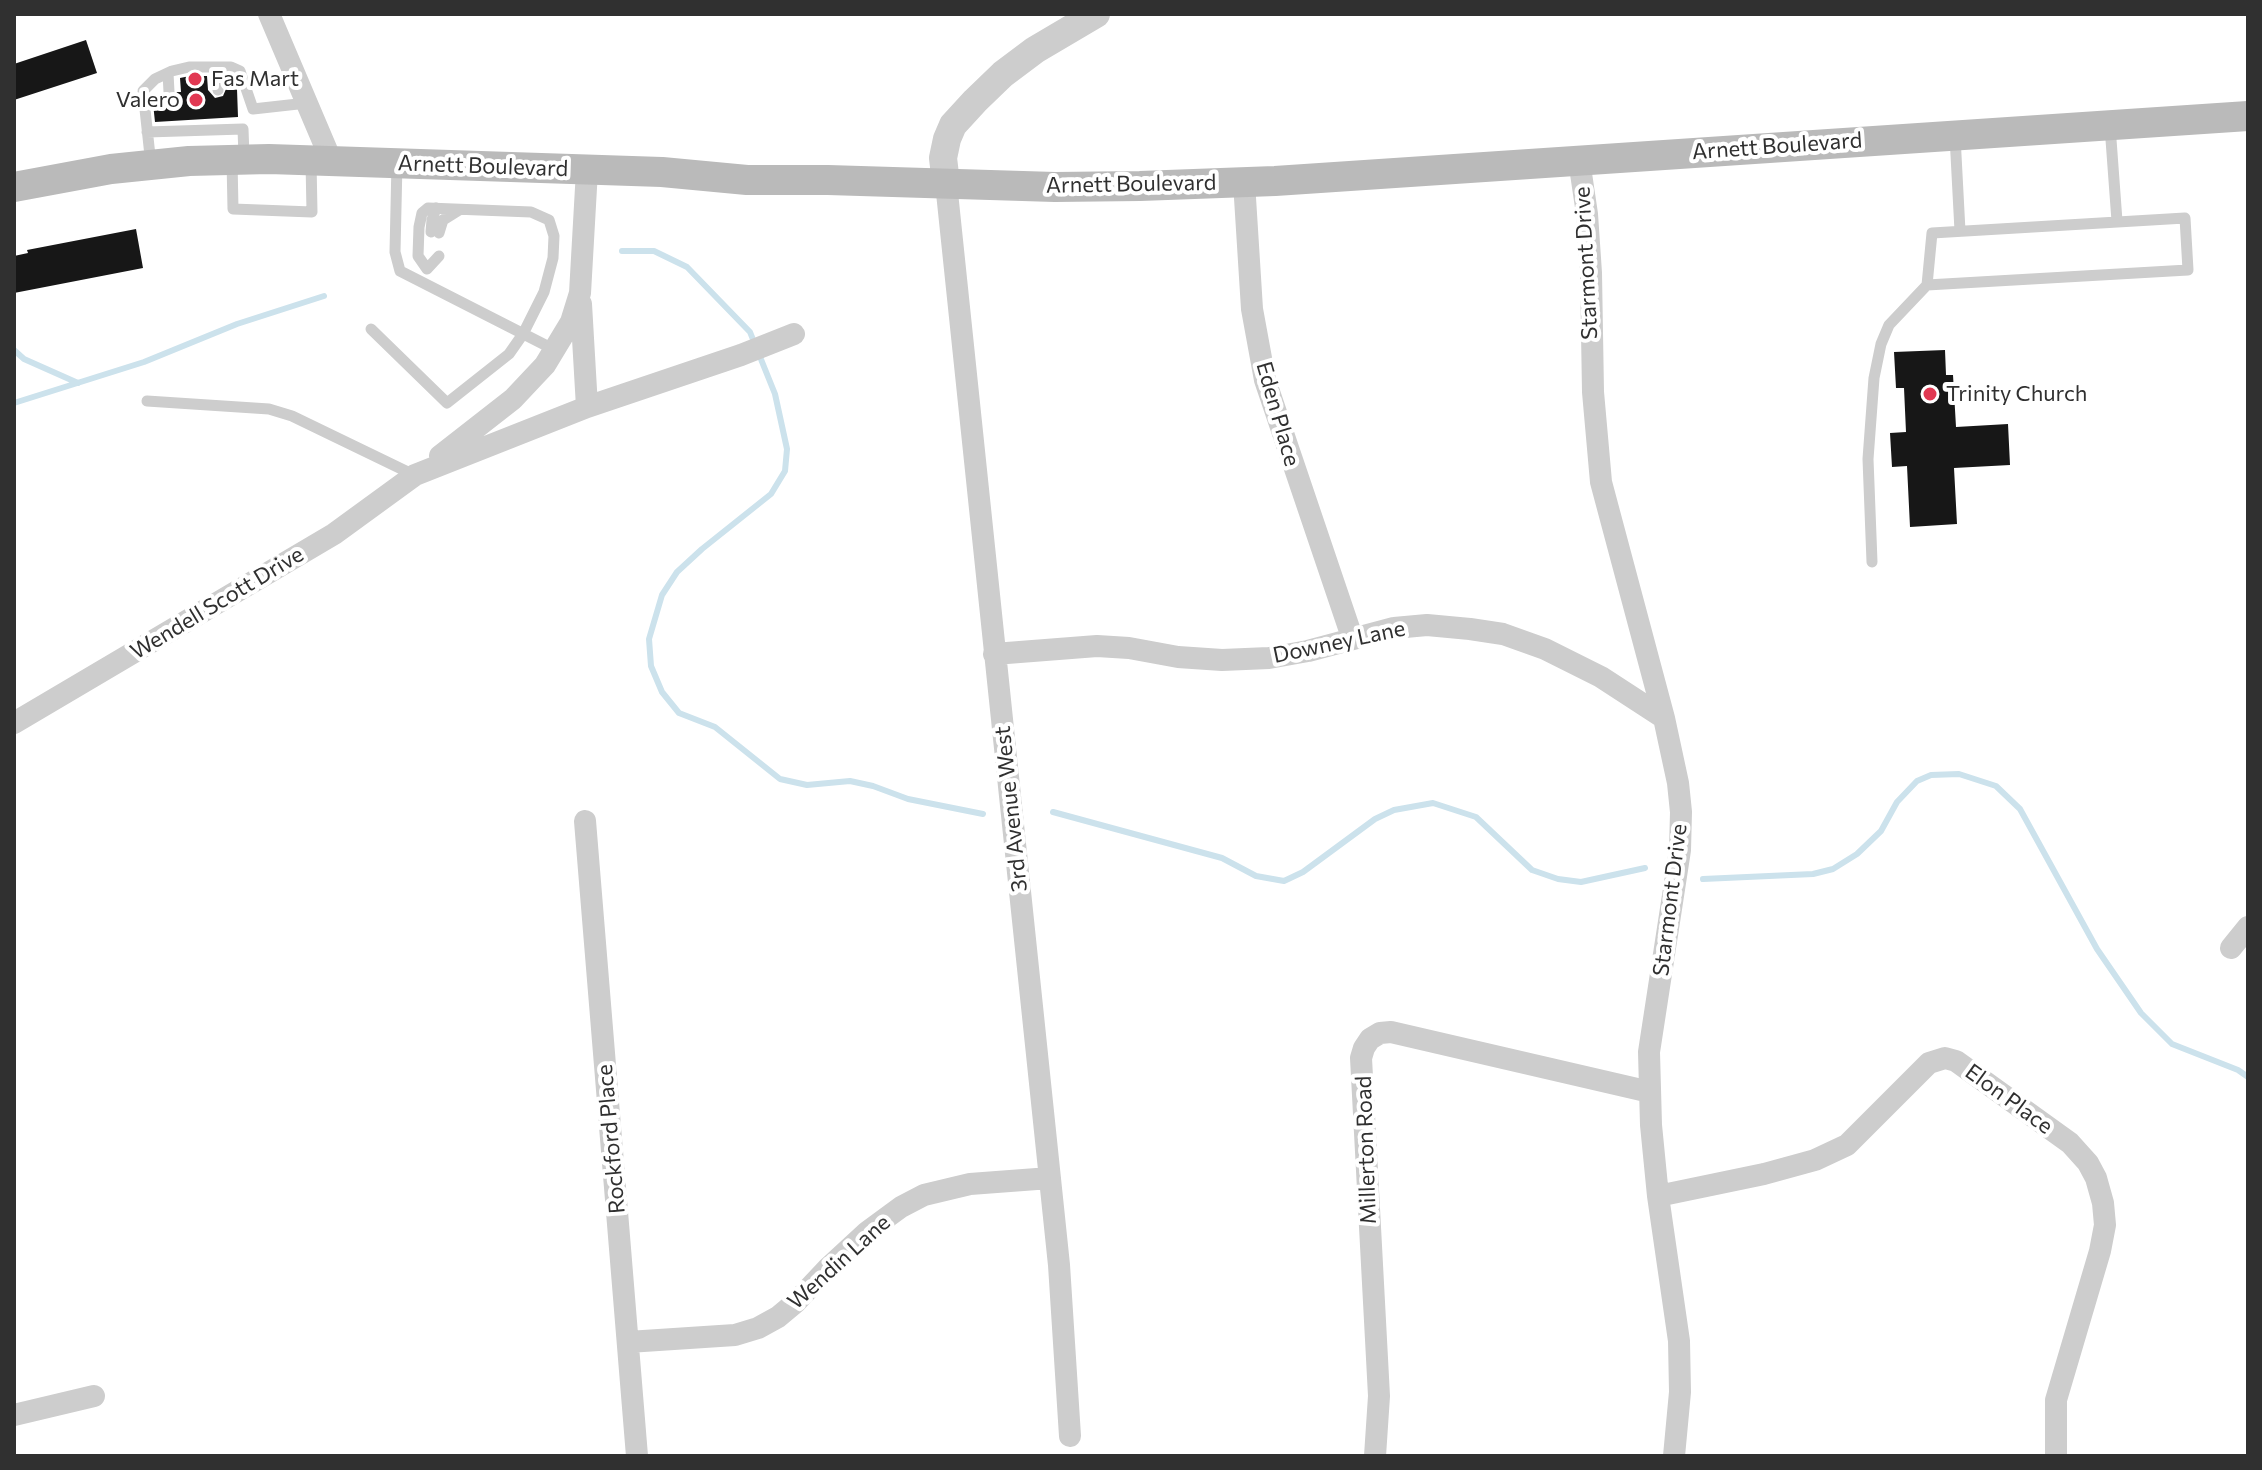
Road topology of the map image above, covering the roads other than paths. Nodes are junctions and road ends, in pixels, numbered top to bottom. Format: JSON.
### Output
{"nodes":[{"id":1,"x":269,"y":14,"type":"edge"},
{"id":2,"x":1096,"y":14,"type":"edge"},
{"id":3,"x":216,"y":67,"type":"junction"},
{"id":4,"x":168,"y":73,"type":"junction"},
{"id":5,"x":218,"y":90,"type":"dead end"},
{"id":6,"x":169,"y":92,"type":"dead end"},
{"id":7,"x":308,"y":102,"type":"junction"},
{"id":8,"x":253,"y":109,"type":"junction"},
{"id":9,"x":2248,"y":116,"type":"edge"},
{"id":10,"x":2110,"y":125,"type":"junction"},
{"id":11,"x":243,"y":129,"type":"junction"},
{"id":12,"x":147,"y":132,"type":"junction"},
{"id":13,"x":1955,"y":133,"type":"junction"},
{"id":14,"x":238,"y":160,"type":"junction"},
{"id":15,"x":321,"y":160,"type":"junction"},
{"id":16,"x":1579,"y":160,"type":"junction"},
{"id":17,"x":397,"y":163,"type":"junction"},
{"id":18,"x":151,"y":165,"type":"junction"},
{"id":19,"x":587,"y":170,"type":"junction"},
{"id":20,"x":1244,"y":182,"type":"junction"},
{"id":21,"x":946,"y":183,"type":"junction"},
{"id":22,"x":14,"y":187,"type":"edge"},
{"id":23,"x":436,"y":208,"type":"junction"},
{"id":24,"x":459,"y":210,"type":"junction"},
{"id":25,"x":2117,"y":221,"type":"junction"},
{"id":26,"x":1960,"y":231,"type":"junction"},
{"id":27,"x":435,"y":256,"type":"dead end"},
{"id":28,"x":427,"y":269,"type":"junction"},
{"id":29,"x":423,"y":283,"type":"junction"},
{"id":30,"x":1927,"y":285,"type":"junction"},
{"id":31,"x":580,"y":293,"type":"junction"},
{"id":32,"x":371,"y":329,"type":"dead end"},
{"id":33,"x":523,"y":334,"type":"junction"},
{"id":34,"x":788,"y":336,"type":"dead end"},
{"id":35,"x":555,"y":350,"type":"junction"},
{"id":36,"x":147,"y":401,"type":"dead end"},
{"id":37,"x":587,"y":407,"type":"junction"},
{"id":38,"x":415,"y":475,"type":"junction"},
{"id":39,"x":1872,"y":562,"type":"dead end"},
{"id":40,"x":1352,"y":637,"type":"junction"},
{"id":41,"x":994,"y":654,"type":"junction"},
{"id":42,"x":1664,"y":718,"type":"junction"},
{"id":43,"x":14,"y":723,"type":"edge"},
{"id":44,"x":585,"y":821,"type":"dead end"},
{"id":45,"x":2248,"y":927,"type":"edge"},
{"id":46,"x":2231,"y":948,"type":"dead end"},
{"id":47,"x":1650,"y":1092,"type":"junction"},
{"id":48,"x":1050,"y":1178,"type":"junction"},
{"id":49,"x":1658,"y":1196,"type":"junction"},
{"id":50,"x":628,"y":1342,"type":"junction"},
{"id":51,"x":94,"y":1396,"type":"dead end"},
{"id":52,"x":14,"y":1415,"type":"edge"},
{"id":53,"x":1070,"y":1436,"type":"dead end"},
{"id":54,"x":637,"y":1456,"type":"edge"},
{"id":55,"x":1375,"y":1456,"type":"edge"},
{"id":56,"x":1674,"y":1456,"type":"edge"},
{"id":57,"x":2056,"y":1456,"type":"edge"}],
"edges":[{"from":1,"to":7,"type":"street"},
{"from":2,"to":21,"type":"street"},
{"from":3,"to":4,"type":"lane"},
{"from":3,"to":5,"type":"lane"},
{"from":3,"to":8,"type":"lane"},
{"from":4,"to":6,"type":"lane"},
{"from":4,"to":12,"type":"lane"},
{"from":7,"to":8,"type":"lane"},
{"from":7,"to":15,"type":"street"},
{"from":8,"to":11,"type":"lane"},
{"from":9,"to":10,"type":"main road","name":"Arnett Boulevard"},
{"from":10,"to":13,"type":"main road","name":"Arnett Boulevard"},
{"from":10,"to":25,"type":"lane"},
{"from":11,"to":12,"type":"lane"},
{"from":11,"to":14,"type":"lane"},
{"from":12,"to":18,"type":"lane"},
{"from":13,"to":16,"type":"main road","name":"Arnett Boulevard"},
{"from":13,"to":26,"type":"lane"},
{"from":14,"to":15,"type":"main road","name":"Arnett Boulevard"},
{"from":14,"to":15,"type":"lane"},
{"from":14,"to":18,"type":"main road","name":"Arnett Boulevard"},
{"from":15,"to":17,"type":"main road","name":"Arnett Boulevard"},
{"from":16,"to":20,"type":"main road","name":"Arnett Boulevard"},
{"from":16,"to":42,"type":"street","name":"Starmont Drive"},
{"from":17,"to":19,"type":"main road","name":"Arnett Boulevard"},
{"from":17,"to":29,"type":"lane"},
{"from":18,"to":22,"type":"main road","name":"Arnett Boulevard"},
{"from":19,"to":21,"type":"main road","name":"Arnett Boulevard"},
{"from":19,"to":31,"type":"street","name":"Wendell Scott Drive"},
{"from":20,"to":21,"type":"main road","name":"Arnett Boulevard"},
{"from":20,"to":40,"type":"street","name":"Eden Place"},
{"from":21,"to":41,"type":"street","name":"3rd Avenue West"},
{"from":23,"to":24,"type":"lane"},
{"from":23,"to":24,"type":"lane"},
{"from":23,"to":28,"type":"lane"},
{"from":24,"to":33,"type":"lane"},
{"from":25,"to":26,"type":"lane"},
{"from":25,"to":30,"type":"lane"},
{"from":26,"to":30,"type":"lane"},
{"from":27,"to":28,"type":"lane"},
{"from":28,"to":29,"type":"lane"},
{"from":29,"to":33,"type":"lane"},
{"from":30,"to":39,"type":"lane"},
{"from":31,"to":35,"type":"street","name":"Wendell Scott Drive"},
{"from":31,"to":37,"type":"street","name":"Wendell Scott Drive"},
{"from":32,"to":33,"type":"lane"},
{"from":33,"to":35,"type":"lane"},
{"from":34,"to":37,"type":"street","name":"Wendell Scott Drive"},
{"from":35,"to":38,"type":"street","name":"Wendell Scott Drive"},
{"from":36,"to":38,"type":"lane"},
{"from":37,"to":38,"type":"street","name":"Wendell Scott Drive"},
{"from":38,"to":43,"type":"street","name":"Wendell Scott Drive"},
{"from":40,"to":41,"type":"street","name":"Downey Lane"},
{"from":40,"to":42,"type":"street","name":"Downey Lane"},
{"from":41,"to":48,"type":"street","name":"3rd Avenue West"},
{"from":42,"to":47,"type":"street","name":"Starmont Drive"},
{"from":44,"to":50,"type":"street","name":"Rockford Place"},
{"from":45,"to":46,"type":"street"},
{"from":47,"to":49,"type":"street","name":"Starmont Drive"},
{"from":47,"to":55,"type":"street","name":"Millerton Road"},
{"from":48,"to":50,"type":"street","name":"Wendin Lane"},
{"from":48,"to":53,"type":"street","name":"3rd Avenue West"},
{"from":49,"to":56,"type":"street","name":"Starmont Drive"},
{"from":49,"to":57,"type":"street","name":"Elon Place"},
{"from":50,"to":54,"type":"street","name":"Rockford Place"},
{"from":51,"to":52,"type":"street"}]}
